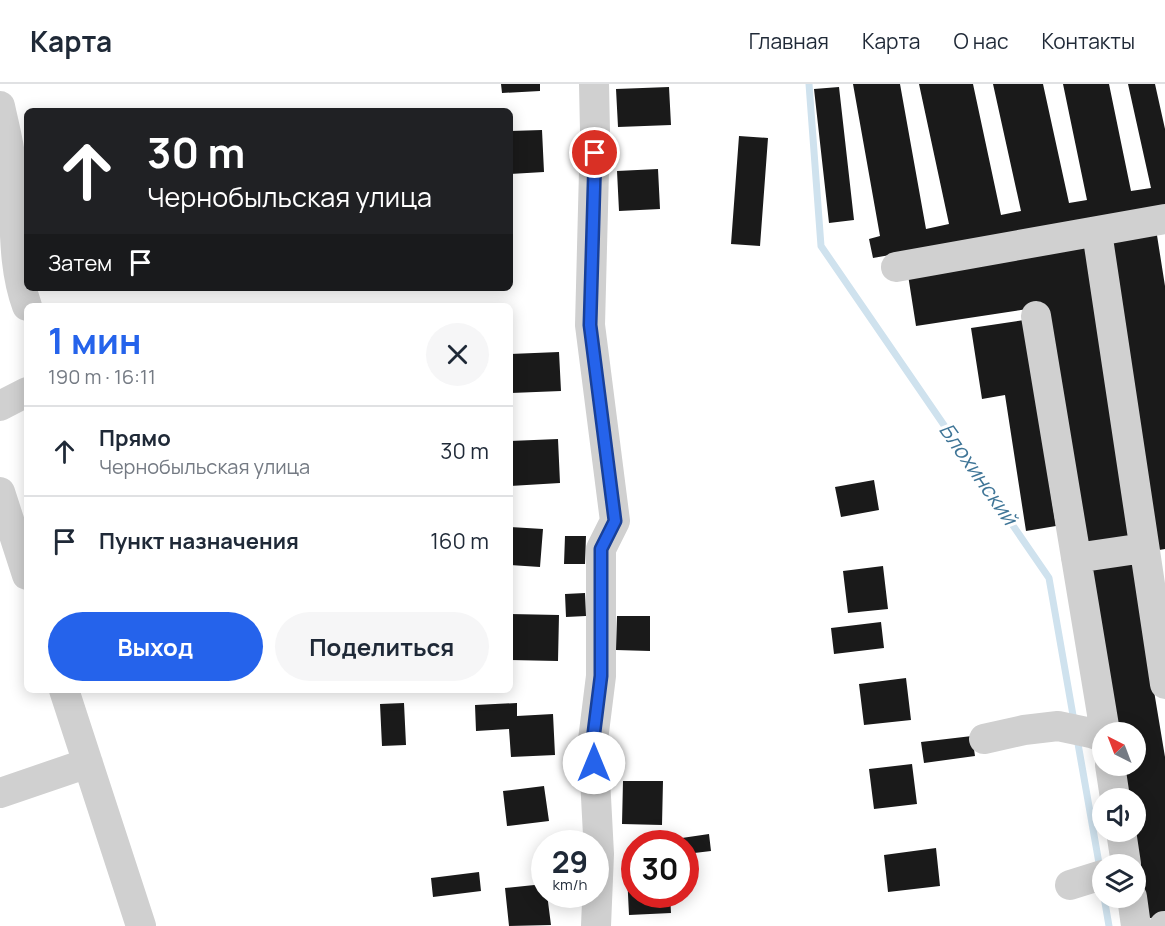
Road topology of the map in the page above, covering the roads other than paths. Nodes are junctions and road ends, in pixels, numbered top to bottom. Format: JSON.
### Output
{"nodes":[{"id":1,"x":594,"y":84,"type":"edge"},
{"id":2,"x":0,"y":106,"type":"edge"},
{"id":3,"x":1165,"y":219,"type":"edge"},
{"id":4,"x":1097,"y":232,"type":"junction"},
{"id":5,"x":896,"y":267,"type":"dead end"},
{"id":6,"x":26,"y":303,"type":"edge"},
{"id":7,"x":1036,"y":316,"type":"dead end"},
{"id":8,"x":24,"y":394,"type":"edge"},
{"id":9,"x":0,"y":406,"type":"edge"},
{"id":10,"x":0,"y":492,"type":"edge"},
{"id":11,"x":1152,"y":557,"type":"edge"},
{"id":12,"x":1076,"y":558,"type":"junction"},
{"id":13,"x":24,"y":566,"type":"edge"},
{"id":14,"x":1165,"y":684,"type":"edge"},
{"id":15,"x":65,"y":693,"type":"edge"},
{"id":16,"x":1097,"y":722,"type":"edge"},
{"id":17,"x":1092,"y":733,"type":"edge"},
{"id":18,"x":984,"y":739,"type":"dead end"},
{"id":19,"x":88,"y":763,"type":"junction"},
{"id":20,"x":0,"y":793,"type":"edge"},
{"id":21,"x":1134,"y":908,"type":"edge"},
{"id":22,"x":141,"y":926,"type":"edge"},
{"id":23,"x":596,"y":926,"type":"edge"},
{"id":24,"x":1137,"y":926,"type":"edge"}],
"edges":[{"from":1,"to":23,"type":"street"},
{"from":2,"to":6,"type":"street"},
{"from":3,"to":4,"type":"street"},
{"from":4,"to":5,"type":"street"},
{"from":4,"to":11,"type":"street"},
{"from":7,"to":12,"type":"street"},
{"from":8,"to":9,"type":"street"},
{"from":10,"to":13,"type":"street"},
{"from":11,"to":12,"type":"street"},
{"from":11,"to":14,"type":"street"},
{"from":12,"to":16,"type":"street"},
{"from":15,"to":19,"type":"street"},
{"from":17,"to":18,"type":"street"},
{"from":19,"to":20,"type":"street"},
{"from":19,"to":22,"type":"street"},
{"from":21,"to":24,"type":"street"}]}
